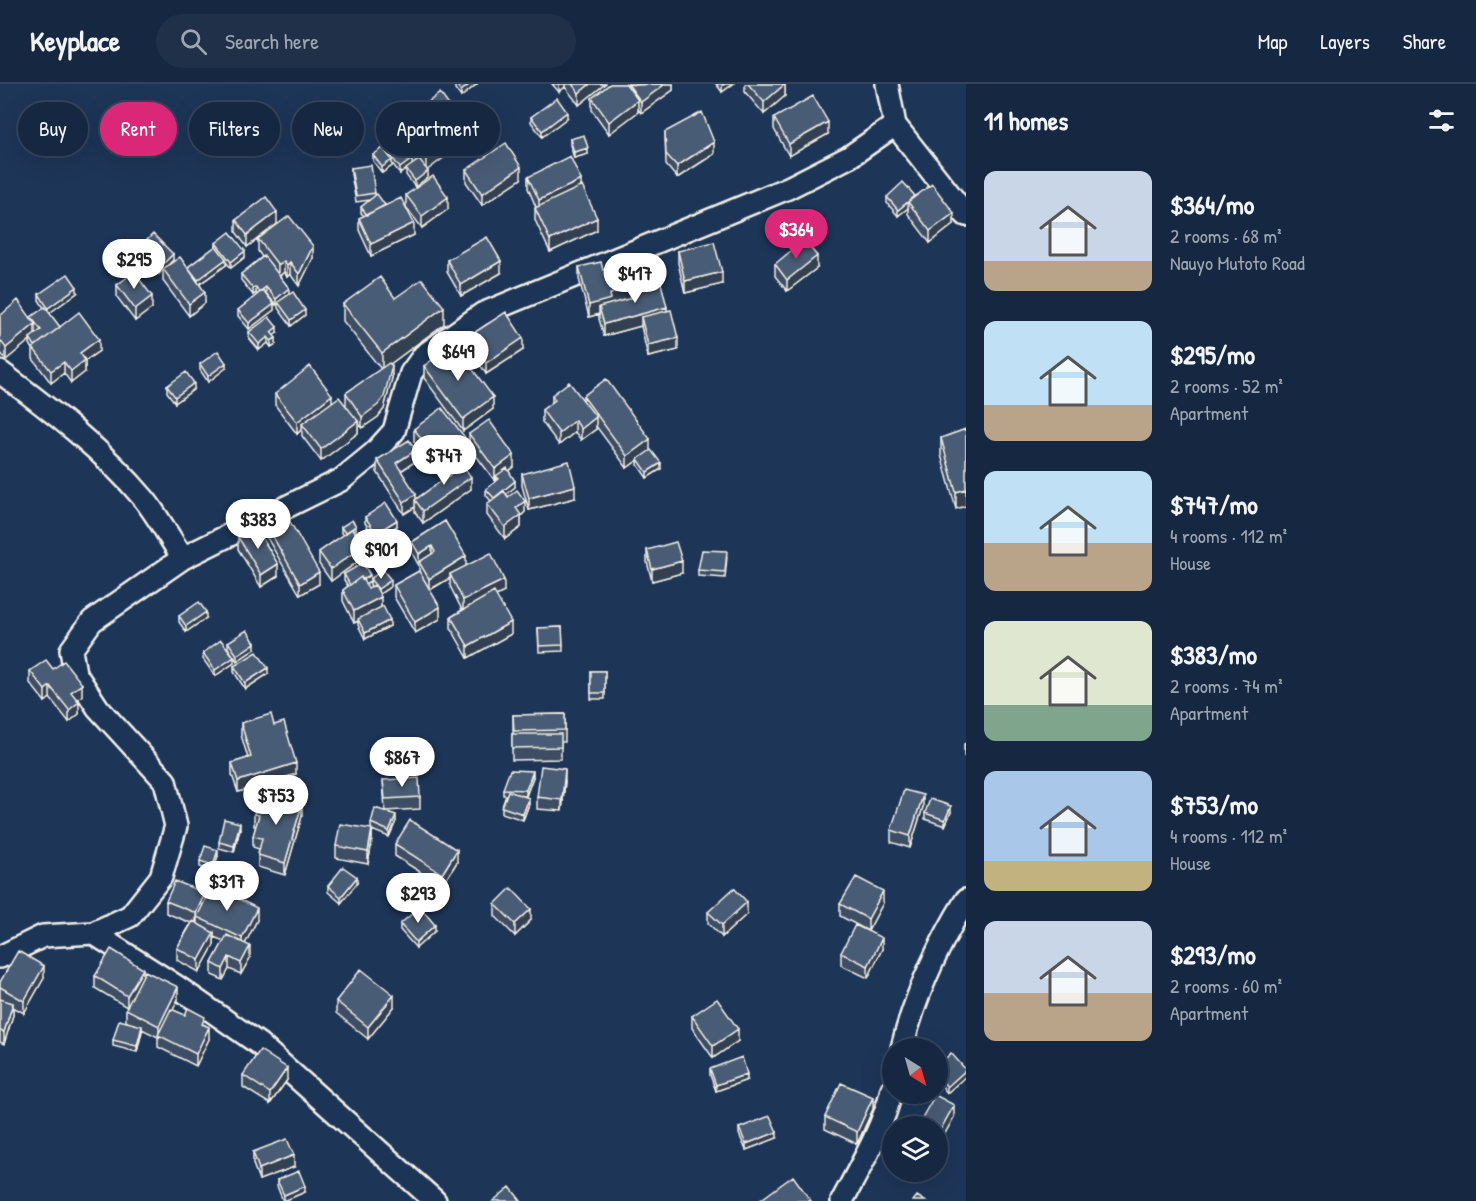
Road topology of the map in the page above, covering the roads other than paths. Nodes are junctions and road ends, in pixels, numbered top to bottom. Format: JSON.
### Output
{"nodes":[{"id":1,"x":886,"y":84,"type":"edge"},
{"id":2,"x":895,"y":125,"type":"junction"},
{"id":3,"x":966,"y":215,"type":"edge"},
{"id":4,"x":0,"y":372,"type":"edge"},
{"id":5,"x":183,"y":558,"type":"junction"},
{"id":6,"x":966,"y":900,"type":"edge"},
{"id":7,"x":93,"y":933,"type":"junction"},
{"id":8,"x":0,"y":957,"type":"edge"},
{"id":9,"x":905,"y":1038,"type":"edge"},
{"id":10,"x":889,"y":1104,"type":"edge"},
{"id":11,"x":435,"y":1201,"type":"edge"},
{"id":12,"x":842,"y":1201,"type":"edge"}],
"edges":[{"from":1,"to":2,"type":"street"},
{"from":2,"to":3,"type":"street"},
{"from":2,"to":5,"type":"street"},
{"from":4,"to":5,"type":"street"},
{"from":5,"to":7,"type":"street"},
{"from":6,"to":9,"type":"street"},
{"from":7,"to":8,"type":"street"},
{"from":7,"to":11,"type":"street"},
{"from":10,"to":12,"type":"street"}]}
